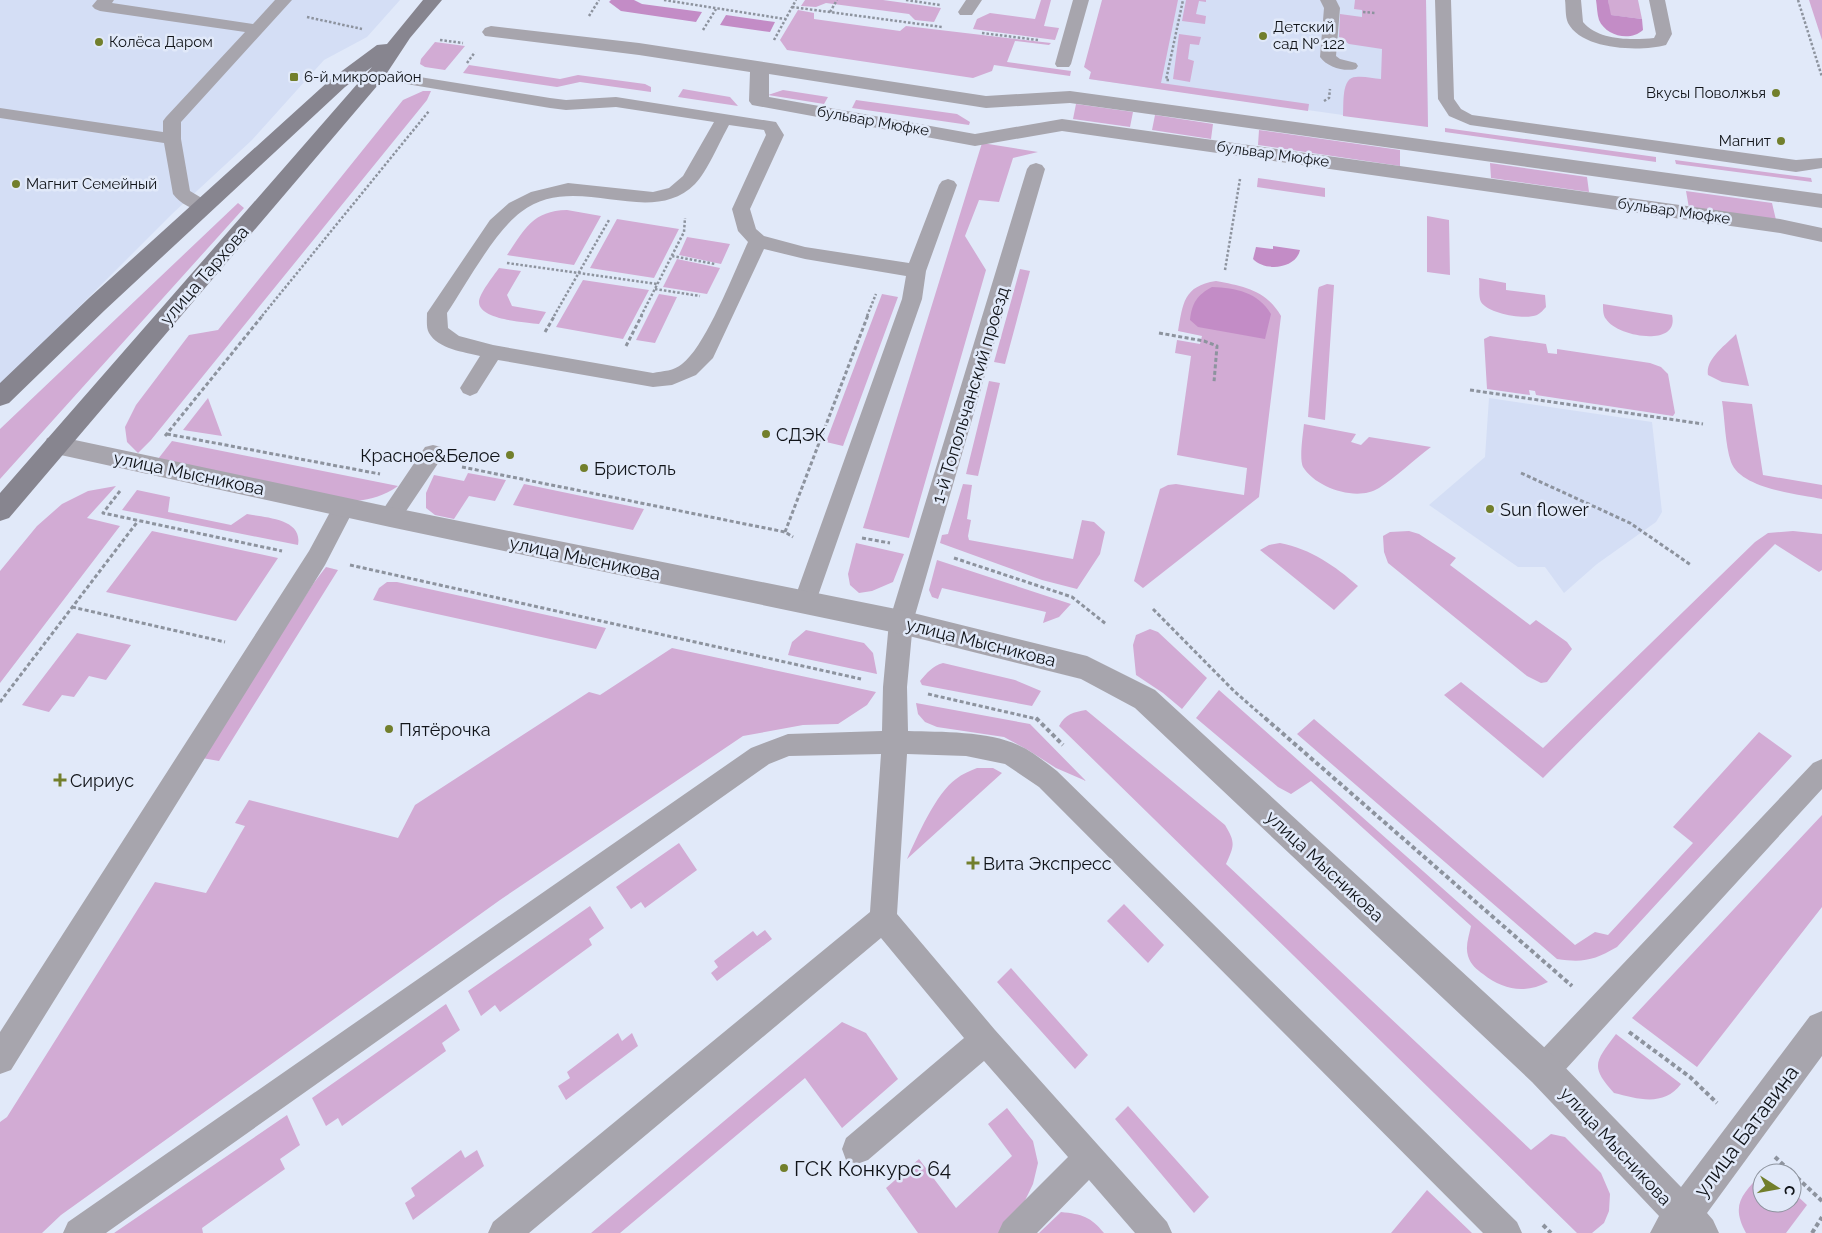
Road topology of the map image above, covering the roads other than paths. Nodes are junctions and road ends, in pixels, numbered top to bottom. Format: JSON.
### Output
{"nodes":[{"id":1,"x":106,"y":0,"type":"edge"},
{"id":2,"x":284,"y":0,"type":"edge"},
{"id":3,"x":433,"y":0,"type":"edge"},
{"id":4,"x":1081,"y":0,"type":"edge"},
{"id":5,"x":1328,"y":0,"type":"edge"},
{"id":6,"x":1443,"y":0,"type":"edge"},
{"id":7,"x":1573,"y":0,"type":"edge"},
{"id":8,"x":1657,"y":0,"type":"edge"},
{"id":9,"x":256,"y":29,"type":"junction"},
{"id":10,"x":403,"y":35,"type":"junction"},
{"id":11,"x":486,"y":38,"type":"road end"},
{"id":12,"x":1062,"y":64,"type":"dead end"},
{"id":13,"x":1350,"y":66,"type":"dead end"},
{"id":14,"x":759,"y":67,"type":"junction"},
{"id":15,"x":376,"y":75,"type":"junction"},
{"id":16,"x":0,"y":113,"type":"edge"},
{"id":17,"x":724,"y":119,"type":"junction"},
{"id":18,"x":172,"y":139,"type":"junction"},
{"id":19,"x":1822,"y":163,"type":"edge"},
{"id":20,"x":1036,"y":169,"type":"dead end"},
{"id":21,"x":948,"y":185,"type":"dead end"},
{"id":22,"x":1822,"y":201,"type":"edge"},
{"id":23,"x":204,"y":207,"type":"junction"},
{"id":24,"x":1822,"y":235,"type":"edge"},
{"id":25,"x":758,"y":241,"type":"junction"},
{"id":26,"x":916,"y":272,"type":"junction"},
{"id":27,"x":492,"y":352,"type":"junction"},
{"id":28,"x":470,"y":388,"type":"dead end"},
{"id":29,"x":0,"y":397,"type":"edge"},
{"id":30,"x":56,"y":445,"type":"junction"},
{"id":31,"x":433,"y":453,"type":"dead end"},
{"id":32,"x":344,"y":507,"type":"junction"},
{"id":33,"x":0,"y":511,"type":"edge"},
{"id":34,"x":390,"y":517,"type":"junction"},
{"id":35,"x":805,"y":603,"type":"junction"},
{"id":36,"x":901,"y":622,"type":"junction"},
{"id":37,"x":895,"y":742,"type":"junction"},
{"id":38,"x":1822,"y":771,"type":"edge"},
{"id":39,"x":883,"y":919,"type":"junction"},
{"id":40,"x":1822,"y":1028,"type":"edge"},
{"id":41,"x":985,"y":1040,"type":"junction"},
{"id":42,"x":0,"y":1059,"type":"edge"},
{"id":43,"x":1544,"y":1070,"type":"junction"},
{"id":44,"x":857,"y":1149,"type":"dead end"},
{"id":45,"x":1090,"y":1156,"type":"junction"},
{"id":46,"x":1684,"y":1228,"type":"edge"},
{"id":47,"x":79,"y":1233,"type":"edge"},
{"id":48,"x":504,"y":1233,"type":"edge"},
{"id":49,"x":1014,"y":1233,"type":"edge"},
{"id":50,"x":1156,"y":1233,"type":"edge"},
{"id":51,"x":1506,"y":1233,"type":"edge"}],
"edges":[{"from":1,"to":9,"type":"lane"},
{"from":2,"to":9,"type":"lane"},
{"from":3,"to":10,"type":"main road","name":"улица Тархова"},
{"from":4,"to":12,"type":"lane"},
{"from":5,"to":13,"type":"lane"},
{"from":6,"to":19,"type":"lane"},
{"from":7,"to":8,"type":"lane"},
{"from":9,"to":18,"type":"lane"},
{"from":10,"to":15,"type":"main road","name":"улица Тархова"},
{"from":10,"to":23,"type":"main road","name":"улица Тархова"},
{"from":11,"to":14,"type":"street","name":"бульвар Мюфке"},
{"from":14,"to":22,"type":"street","name":"бульвар Мюфке"},
{"from":14,"to":24,"type":"street","name":"бульвар Мюфке"},
{"from":15,"to":17,"type":"lane"},
{"from":15,"to":30,"type":"main road","name":"улица Тархова"},
{"from":16,"to":18,"type":"lane"},
{"from":17,"to":25,"type":"lane"},
{"from":17,"to":27,"type":"lane"},
{"from":18,"to":23,"type":"lane"},
{"from":20,"to":36,"type":"lane","name":"1-й Топольчанский проезд"},
{"from":21,"to":26,"type":"lane"},
{"from":23,"to":29,"type":"main road","name":"улица Тархова"},
{"from":25,"to":26,"type":"lane"},
{"from":25,"to":27,"type":"lane"},
{"from":26,"to":35,"type":"lane"},
{"from":27,"to":28,"type":"lane"},
{"from":30,"to":32,"type":"street","name":"улица Мысникова"},
{"from":30,"to":33,"type":"main road","name":"улица Тархова"},
{"from":31,"to":34,"type":"lane"},
{"from":32,"to":34,"type":"street","name":"улица Мысникова"},
{"from":32,"to":42,"type":"lane"},
{"from":34,"to":35,"type":"street","name":"улица Мысникова"},
{"from":35,"to":36,"type":"street","name":"улица Мысникова"},
{"from":36,"to":37,"type":"lane","name":"1-й Топольчанский проезд"},
{"from":36,"to":43,"type":"street","name":"улица Мысникова"},
{"from":37,"to":39,"type":"lane","name":"1-й Топольчанский проезд"},
{"from":37,"to":47,"type":"lane"},
{"from":37,"to":51,"type":"lane"},
{"from":38,"to":43,"type":"lane"},
{"from":39,"to":41,"type":"lane"},
{"from":39,"to":48,"type":"lane"},
{"from":40,"to":46,"type":"street","name":"улица Батавина"},
{"from":41,"to":44,"type":"lane"},
{"from":41,"to":45,"type":"lane"},
{"from":43,"to":46,"type":"street","name":"улица Мысникова"},
{"from":45,"to":49,"type":"lane"},
{"from":45,"to":50,"type":"lane"}]}
